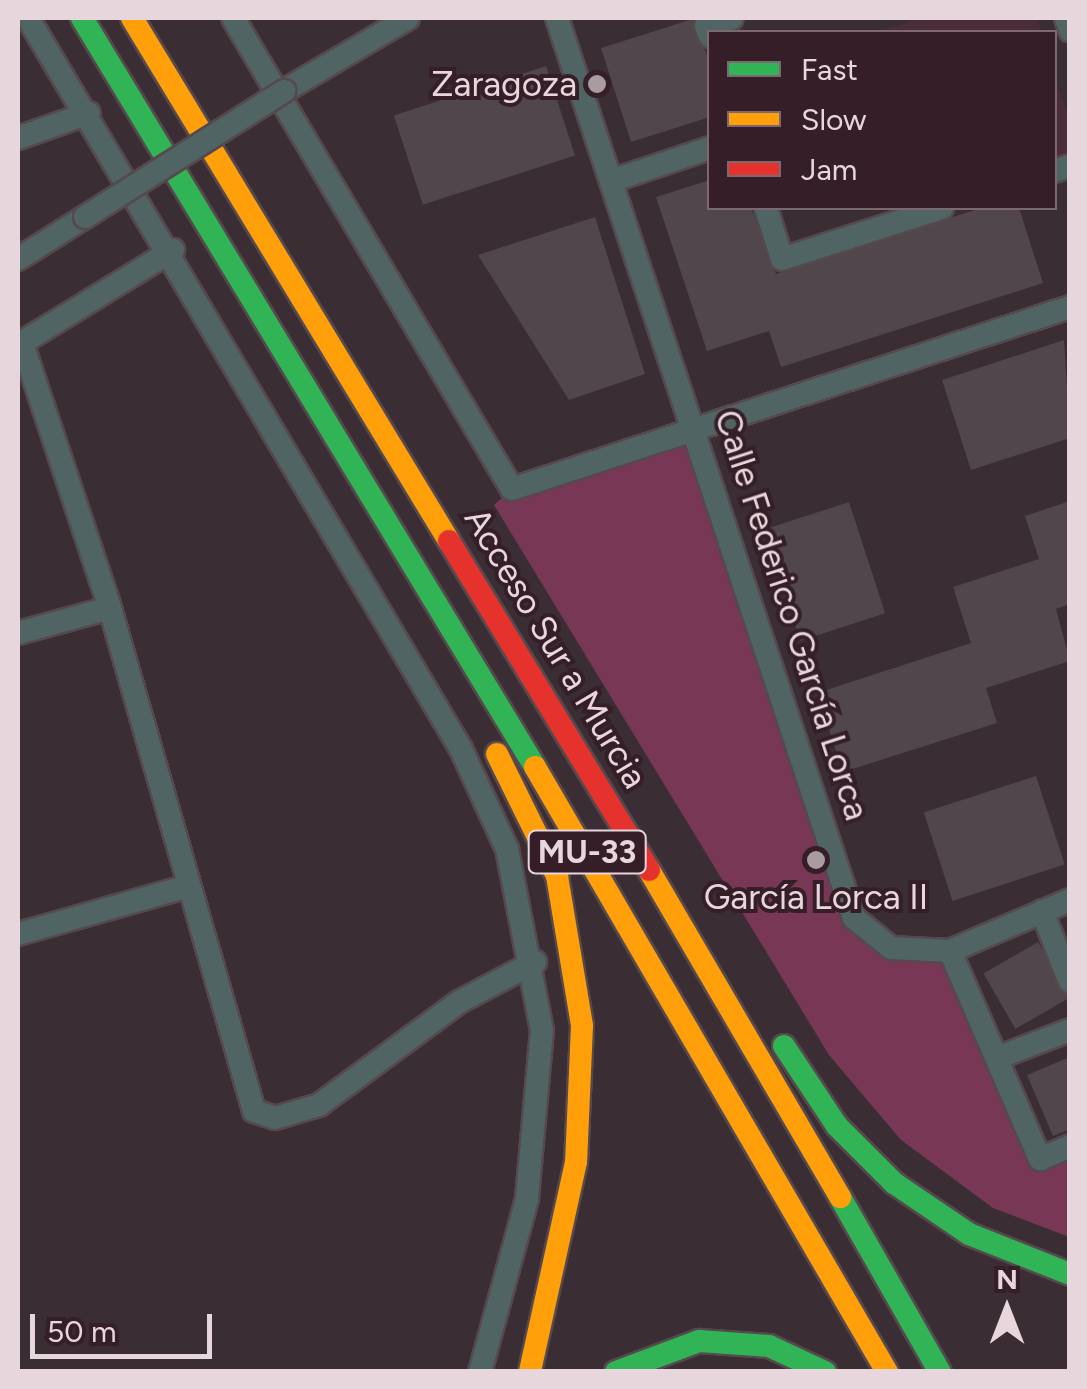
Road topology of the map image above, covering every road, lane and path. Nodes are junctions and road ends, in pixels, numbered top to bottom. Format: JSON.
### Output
{"nodes":[{"id":1,"x":28,"y":18,"type":"edge"},
{"id":2,"x":82,"y":18,"type":"edge"},
{"id":3,"x":132,"y":18,"type":"edge"},
{"id":4,"x":236,"y":18,"type":"edge"},
{"id":5,"x":408,"y":18,"type":"edge"},
{"id":6,"x":558,"y":18,"type":"edge"},
{"id":7,"x":732,"y":18,"type":"edge"},
{"id":8,"x":1066,"y":18,"type":"edge"},
{"id":9,"x":703,"y":26,"type":"edge"},
{"id":10,"x":1070,"y":30,"type":"edge"},
{"id":11,"x":89,"y":113,"type":"junction"},
{"id":12,"x":18,"y":138,"type":"edge"},
{"id":13,"x":707,"y":149,"type":"edge"},
{"id":14,"x":611,"y":181,"type":"junction"},
{"id":15,"x":767,"y":210,"type":"edge"},
{"id":16,"x":936,"y":210,"type":"edge"},
{"id":17,"x":173,"y":250,"type":"junction"},
{"id":18,"x":18,"y":259,"type":"edge"},
{"id":19,"x":1070,"y":306,"type":"edge"},
{"id":20,"x":279,"y":337,"type":"junction"},
{"id":21,"x":20,"y":344,"type":"edge"},
{"id":22,"x":695,"y":428,"type":"junction"},
{"id":23,"x":110,"y":608,"type":"junction"},
{"id":24,"x":18,"y":633,"type":"edge"},
{"id":25,"x":185,"y":887,"type":"junction"},
{"id":26,"x":1070,"y":900,"type":"edge"},
{"id":27,"x":1042,"y":911,"type":"junction"},
{"id":28,"x":18,"y":934,"type":"edge"},
{"id":29,"x":695,"y":946,"type":"junction"},
{"id":30,"x":950,"y":951,"type":"junction"},
{"id":31,"x":535,"y":962,"type":"junction"},
{"id":32,"x":1070,"y":982,"type":"edge"},
{"id":33,"x":1070,"y":1030,"type":"edge"},
{"id":34,"x":997,"y":1058,"type":"junction"},
{"id":35,"x":1070,"y":1146,"type":"edge"},
{"id":36,"x":1070,"y":1274,"type":"edge"},
{"id":37,"x":480,"y":1372,"type":"edge"},
{"id":38,"x":530,"y":1372,"type":"edge"},
{"id":39,"x":616,"y":1372,"type":"edge"},
{"id":40,"x":825,"y":1372,"type":"edge"},
{"id":41,"x":886,"y":1372,"type":"edge"},
{"id":42,"x":940,"y":1372,"type":"edge"}],
"edges":[{"from":1,"to":11,"type":"street"},
{"from":2,"to":20,"type":"highway","number":"MU-33"},
{"from":3,"to":29,"type":"highway","name":"Acceso Sur a Murcia","number":"MU-33"},
{"from":4,"to":22,"type":"street"},
{"from":5,"to":18,"type":"street","bridge":true},
{"from":6,"to":14,"type":"street","name":"Calle Federico García Lorca"},
{"from":7,"to":9,"type":"street"},
{"from":8,"to":10,"type":"street"},
{"from":11,"to":12,"type":"street"},
{"from":11,"to":17,"type":"street"},
{"from":13,"to":14,"type":"street"},
{"from":14,"to":22,"type":"street","name":"Calle Federico García Lorca"},
{"from":15,"to":16,"type":"street"},
{"from":17,"to":21,"type":"street"},
{"from":17,"to":31,"type":"street"},
{"from":19,"to":22,"type":"street"},
{"from":20,"to":38,"type":"highway"},
{"from":20,"to":41,"type":"highway","number":"MU-33"},
{"from":21,"to":23,"type":"street"},
{"from":22,"to":30,"type":"street","name":"Calle Federico García Lorca"},
{"from":23,"to":24,"type":"street"},
{"from":23,"to":25,"type":"street"},
{"from":25,"to":28,"type":"street"},
{"from":25,"to":31,"type":"street"},
{"from":26,"to":27,"type":"street"},
{"from":27,"to":30,"type":"street"},
{"from":27,"to":32,"type":"street"},
{"from":29,"to":36,"type":"highway"},
{"from":29,"to":42,"type":"highway","name":"Acceso Sur a Murcia","number":"MU-33"},
{"from":30,"to":34,"type":"street"},
{"from":31,"to":37,"type":"street"},
{"from":33,"to":34,"type":"street"},
{"from":34,"to":35,"type":"street"},
{"from":39,"to":40,"type":"highway"}]}
